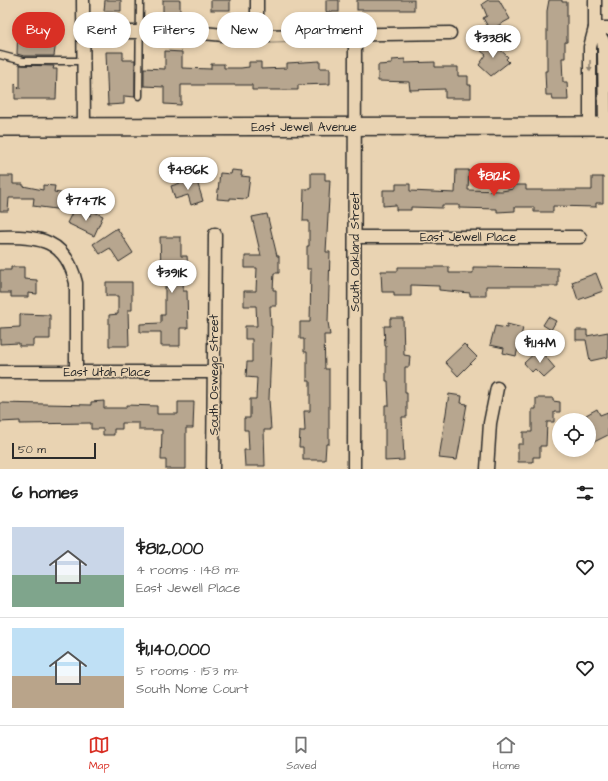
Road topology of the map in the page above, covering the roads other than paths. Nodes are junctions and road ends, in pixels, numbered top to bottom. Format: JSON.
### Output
{"nodes":[{"id":1,"x":83,"y":0,"type":"edge"},
{"id":2,"x":140,"y":0,"type":"edge"},
{"id":3,"x":257,"y":0,"type":"edge"},
{"id":4,"x":595,"y":0,"type":"edge"},
{"id":5,"x":83,"y":12,"type":"edge"},
{"id":6,"x":140,"y":12,"type":"edge"},
{"id":7,"x":257,"y":12,"type":"edge"},
{"id":8,"x":595,"y":28,"type":"junction"},
{"id":9,"x":608,"y":28,"type":"edge"},
{"id":10,"x":450,"y":33,"type":"dead end"},
{"id":11,"x":377,"y":35,"type":"edge"},
{"id":12,"x":83,"y":48,"type":"edge"},
{"id":13,"x":140,"y":48,"type":"edge"},
{"id":14,"x":356,"y":48,"type":"edge"},
{"id":15,"x":0,"y":55,"type":"edge"},
{"id":16,"x":83,"y":61,"type":"junction"},
{"id":17,"x":139,"y":96,"type":"dead end"},
{"id":18,"x":601,"y":126,"type":"edge"},
{"id":19,"x":0,"y":127,"type":"edge"},
{"id":20,"x":84,"y":127,"type":"junction"},
{"id":21,"x":356,"y":127,"type":"junction"},
{"id":22,"x":214,"y":234,"type":"dead end"},
{"id":23,"x":355,"y":236,"type":"junction"},
{"id":24,"x":0,"y":237,"type":"edge"},
{"id":25,"x":580,"y":238,"type":"dead end"},
{"id":26,"x":0,"y":372,"type":"edge"},
{"id":27,"x":76,"y":372,"type":"junction"},
{"id":28,"x":214,"y":372,"type":"junction"},
{"id":29,"x":497,"y":388,"type":"dead end"},
{"id":30,"x":214,"y":469,"type":"edge"},
{"id":31,"x":354,"y":469,"type":"edge"},
{"id":32,"x":487,"y":469,"type":"edge"}],
"edges":[{"from":1,"to":5,"type":"street"},
{"from":2,"to":6,"type":"lane"},
{"from":3,"to":7,"type":"street"},
{"from":4,"to":8,"type":"street"},
{"from":8,"to":9,"type":"street"},
{"from":8,"to":18,"type":"street"},
{"from":10,"to":11,"type":"street"},
{"from":12,"to":16,"type":"street"},
{"from":13,"to":17,"type":"lane"},
{"from":14,"to":21,"type":"street","name":"South Oakland Street"},
{"from":15,"to":16,"type":"lane"},
{"from":16,"to":20,"type":"street"},
{"from":18,"to":21,"type":"street","name":"East Jewell Avenue"},
{"from":19,"to":20,"type":"street","name":"East Jewell Avenue"},
{"from":20,"to":21,"type":"street","name":"East Jewell Avenue"},
{"from":21,"to":23,"type":"street","name":"South Oakland Street"},
{"from":22,"to":28,"type":"street","name":"South Oswego Street"},
{"from":23,"to":25,"type":"street","name":"East Jewell Place"},
{"from":23,"to":31,"type":"street","name":"South Oakland Street"},
{"from":24,"to":27,"type":"street"},
{"from":26,"to":27,"type":"street","name":"East Utah Place"},
{"from":27,"to":28,"type":"street","name":"East Utah Place"},
{"from":28,"to":30,"type":"street","name":"South Oswego Street"},
{"from":29,"to":32,"type":"street"}]}
